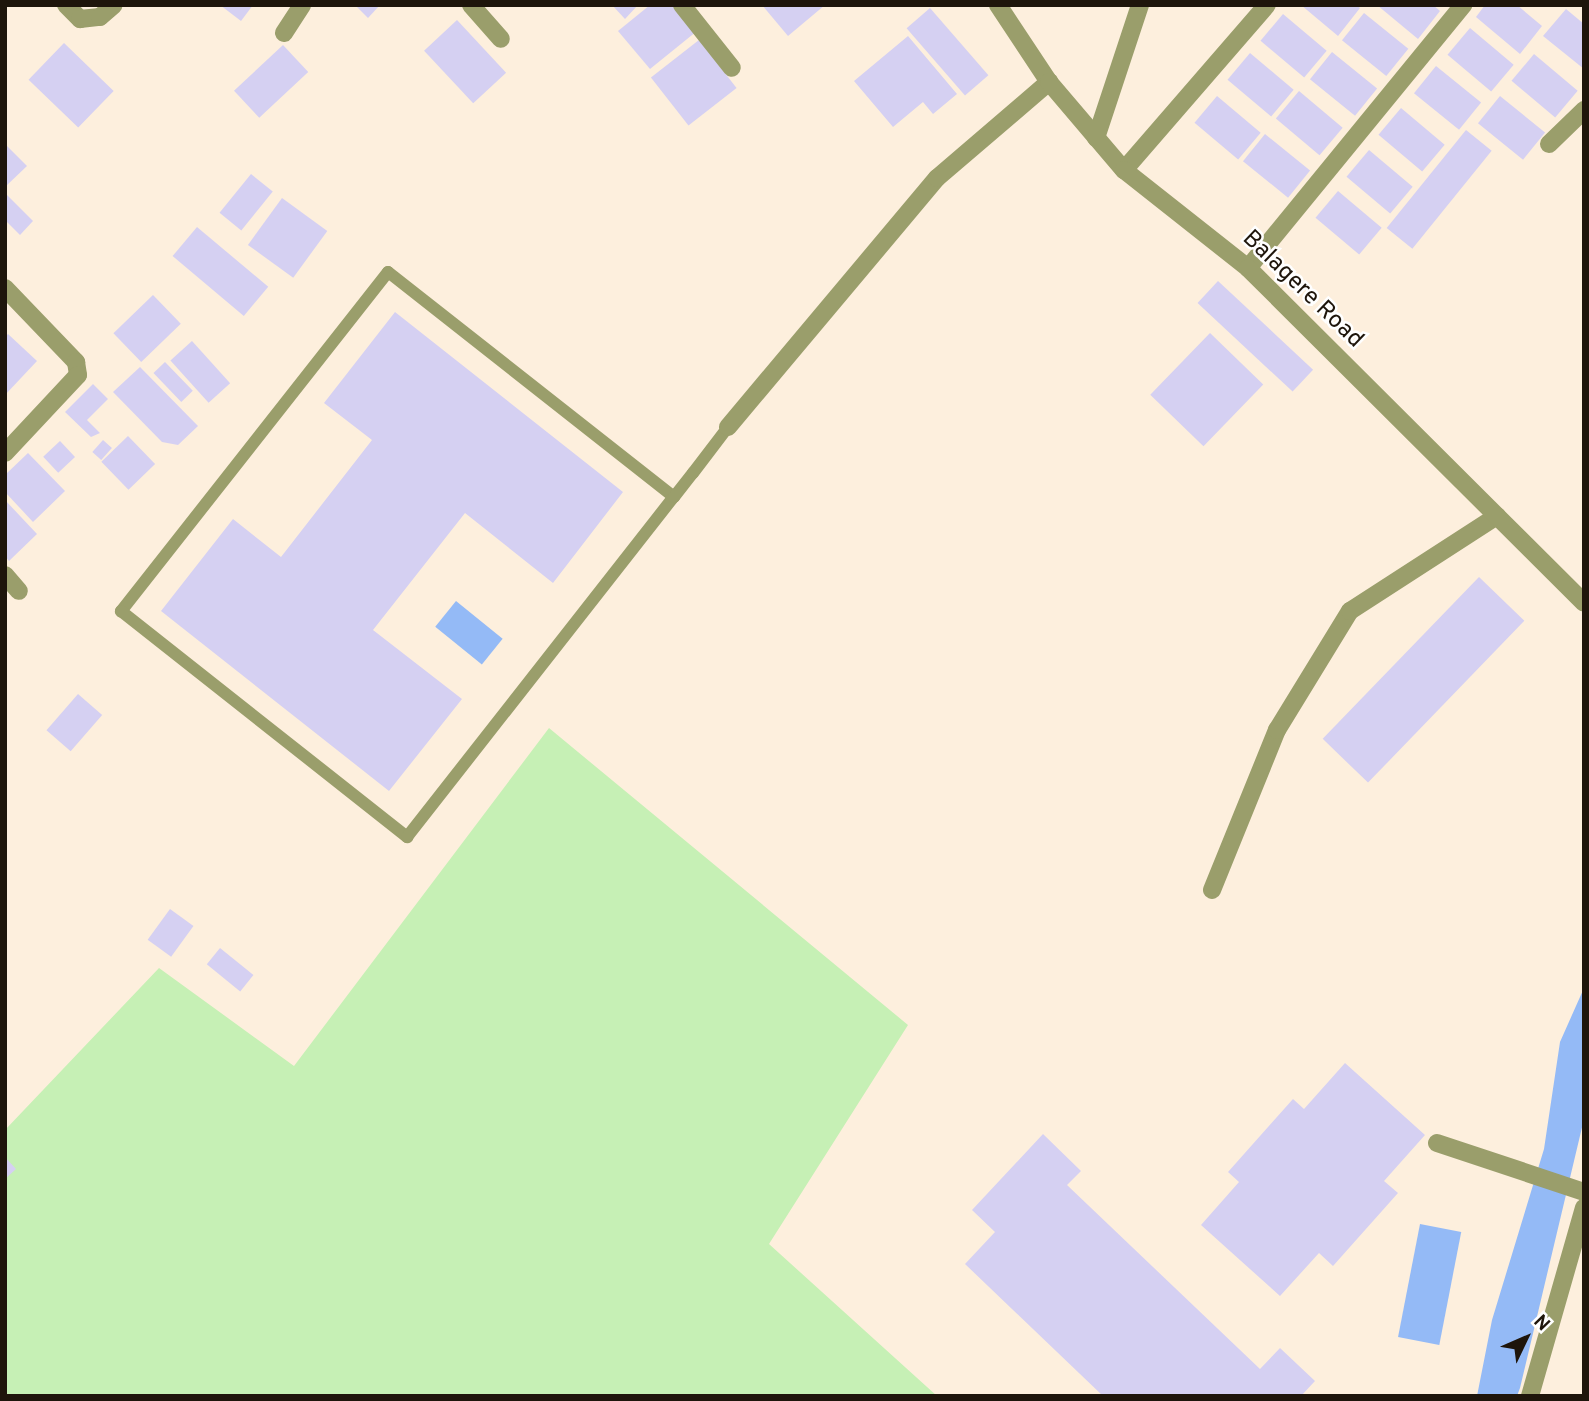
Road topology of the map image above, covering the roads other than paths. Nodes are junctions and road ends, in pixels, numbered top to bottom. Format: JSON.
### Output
{"nodes":[{"id":1,"x":66,"y":5,"type":"edge"},
{"id":2,"x":114,"y":5,"type":"edge"},
{"id":3,"x":302,"y":5,"type":"edge"},
{"id":4,"x":471,"y":5,"type":"edge"},
{"id":5,"x":682,"y":5,"type":"edge"},
{"id":6,"x":998,"y":5,"type":"edge"},
{"id":7,"x":1140,"y":5,"type":"edge"},
{"id":8,"x":1267,"y":5,"type":"edge"},
{"id":9,"x":1463,"y":5,"type":"edge"},
{"id":10,"x":284,"y":33,"type":"dead end"},
{"id":11,"x":501,"y":39,"type":"dead end"},
{"id":12,"x":732,"y":68,"type":"dead end"},
{"id":13,"x":1049,"y":82,"type":"junction"},
{"id":14,"x":1584,"y":110,"type":"edge"},
{"id":15,"x":1096,"y":138,"type":"junction"},
{"id":16,"x":1549,"y":144,"type":"dead end"},
{"id":17,"x":1125,"y":170,"type":"junction"},
{"id":18,"x":1248,"y":268,"type":"junction"},
{"id":19,"x":5,"y":288,"type":"edge"},
{"id":20,"x":728,"y":427,"type":"joint"},
{"id":21,"x":5,"y":453,"type":"edge"},
{"id":22,"x":674,"y":497,"type":"junction"},
{"id":23,"x":1497,"y":516,"type":"junction"},
{"id":24,"x":5,"y":575,"type":"edge"},
{"id":25,"x":19,"y":591,"type":"dead end"},
{"id":26,"x":1584,"y":603,"type":"edge"},
{"id":27,"x":1212,"y":890,"type":"dead end"},
{"id":28,"x":1437,"y":1143,"type":"dead end"},
{"id":29,"x":1578,"y":1190,"type":"edge"},
{"id":30,"x":1584,"y":1208,"type":"edge"},
{"id":31,"x":1530,"y":1396,"type":"edge"}],
"edges":[{"from":1,"to":2,"type":"street"},
{"from":3,"to":10,"type":"street"},
{"from":4,"to":11,"type":"street"},
{"from":5,"to":12,"type":"street"},
{"from":6,"to":13,"type":"street","name":"Balagere Road"},
{"from":7,"to":15,"type":"street"},
{"from":8,"to":17,"type":"street"},
{"from":9,"to":18,"type":"street"},
{"from":13,"to":15,"type":"street","name":"Balagere Road"},
{"from":13,"to":20,"type":"street"},
{"from":14,"to":16,"type":"street"},
{"from":15,"to":17,"type":"street","name":"Balagere Road"},
{"from":17,"to":18,"type":"street","name":"Balagere Road"},
{"from":18,"to":23,"type":"street","name":"Balagere Road"},
{"from":19,"to":21,"type":"street"},
{"from":20,"to":22,"type":"lane"},
{"from":22,"to":22,"type":"lane"},
{"from":23,"to":26,"type":"street","name":"Balagere Road"},
{"from":23,"to":27,"type":"street"},
{"from":24,"to":25,"type":"street"},
{"from":28,"to":29,"type":"street"},
{"from":30,"to":31,"type":"street"}]}
